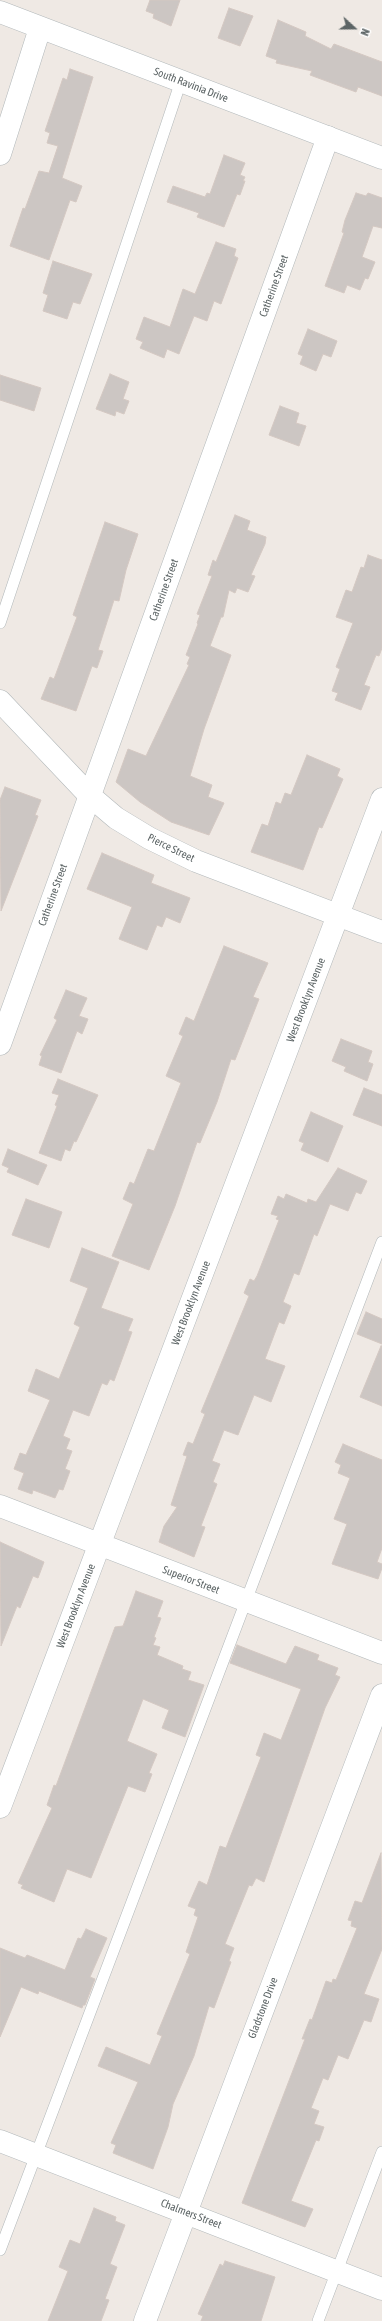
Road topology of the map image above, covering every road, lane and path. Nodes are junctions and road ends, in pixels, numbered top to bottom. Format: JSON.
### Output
{"nodes":[{"id":1,"x":0,"y":12,"type":"edge"},
{"id":2,"x":40,"y":28,"type":"junction"},
{"id":3,"x":181,"y":81,"type":"junction"},
{"id":4,"x":328,"y":137,"type":"junction"},
{"id":5,"x":0,"y":154,"type":"edge"},
{"id":6,"x":382,"y":158,"type":"edge"},
{"id":7,"x":0,"y":623,"type":"edge"},
{"id":8,"x":0,"y":701,"type":"edge"},
{"id":9,"x":89,"y":795,"type":"junction"},
{"id":10,"x":382,"y":799,"type":"edge"},
{"id":11,"x":338,"y":914,"type":"junction"},
{"id":12,"x":382,"y":932,"type":"edge"},
{"id":13,"x":0,"y":1044,"type":"edge"},
{"id":14,"x":382,"y":1242,"type":"edge"},
{"id":15,"x":0,"y":1506,"type":"edge"},
{"id":16,"x":99,"y":1545,"type":"junction"},
{"id":17,"x":245,"y":1601,"type":"junction"},
{"id":18,"x":382,"y":1653,"type":"edge"},
{"id":19,"x":382,"y":1695,"type":"edge"},
{"id":20,"x":0,"y":1807,"type":"edge"},
{"id":21,"x":0,"y":2141,"type":"edge"},
{"id":22,"x":382,"y":2152,"type":"edge"},
{"id":23,"x":36,"y":2155,"type":"junction"},
{"id":24,"x":186,"y":2212,"type":"junction"},
{"id":25,"x":0,"y":2250,"type":"edge"},
{"id":26,"x":337,"y":2271,"type":"junction"},
{"id":27,"x":382,"y":2289,"type":"edge"},
{"id":28,"x":145,"y":2321,"type":"edge"},
{"id":29,"x":318,"y":2321,"type":"edge"}],
"edges":[{"from":1,"to":2,"type":"street","name":"South Ravinia Drive"},
{"from":2,"to":3,"type":"street","name":"South Ravinia Drive"},
{"from":2,"to":5,"type":"street"},
{"from":3,"to":4,"type":"street","name":"South Ravinia Drive"},
{"from":3,"to":7,"type":"lane"},
{"from":4,"to":6,"type":"street","name":"South Ravinia Drive"},
{"from":4,"to":9,"type":"street","name":"Catherine Street"},
{"from":8,"to":9,"type":"street","name":"Pierce Street"},
{"from":9,"to":11,"type":"street","name":"Pierce Street"},
{"from":9,"to":13,"type":"street","name":"Catherine Street"},
{"from":10,"to":11,"type":"street","name":"West Brooklyn Avenue"},
{"from":11,"to":12,"type":"street","name":"Pierce Street"},
{"from":11,"to":16,"type":"street","name":"West Brooklyn Avenue"},
{"from":14,"to":17,"type":"lane"},
{"from":15,"to":16,"type":"street","name":"Superior Street"},
{"from":16,"to":17,"type":"street","name":"Superior Street"},
{"from":16,"to":20,"type":"street","name":"West Brooklyn Avenue"},
{"from":17,"to":18,"type":"street","name":"Superior Street"},
{"from":17,"to":23,"type":"lane"},
{"from":19,"to":24,"type":"street","name":"Gladstone Drive"},
{"from":21,"to":23,"type":"street","name":"Chalmers Street"},
{"from":22,"to":26,"type":"lane"},
{"from":23,"to":24,"type":"street","name":"Chalmers Street"},
{"from":23,"to":25,"type":"lane"},
{"from":24,"to":26,"type":"street","name":"Chalmers Street"},
{"from":24,"to":28,"type":"street","name":"Gladstone Drive"},
{"from":26,"to":27,"type":"street","name":"Chalmers Street"},
{"from":26,"to":29,"type":"lane"}]}
